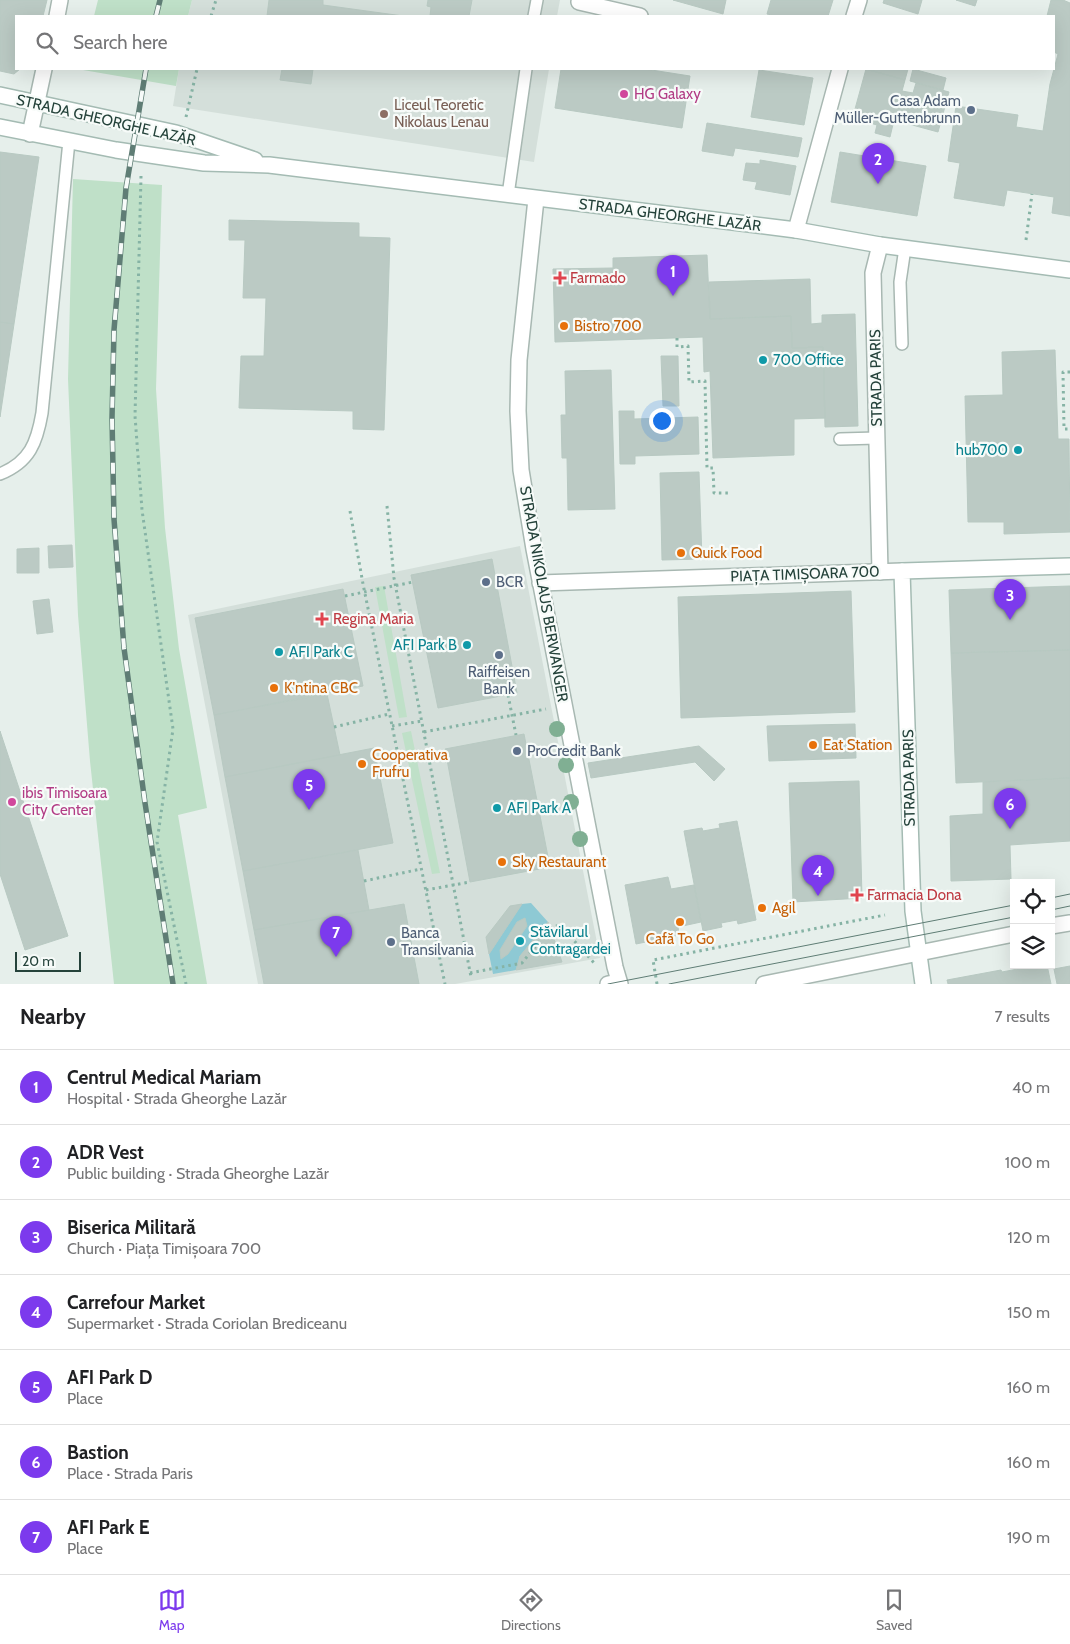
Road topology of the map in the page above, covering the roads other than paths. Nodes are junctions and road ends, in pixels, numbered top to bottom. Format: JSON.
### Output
{"nodes":[{"id":1,"x":60,"y":0,"type":"edge"},
{"id":2,"x":537,"y":0,"type":"edge"},
{"id":3,"x":859,"y":0,"type":"edge"},
{"id":4,"x":580,"y":2,"type":"dead end"},
{"id":5,"x":57,"y":15,"type":"edge"},
{"id":6,"x":534,"y":15,"type":"edge"},
{"id":7,"x":636,"y":15,"type":"edge"},
{"id":8,"x":854,"y":15,"type":"edge"},
{"id":9,"x":44,"y":70,"type":"edge"},
{"id":10,"x":526,"y":70,"type":"edge"},
{"id":11,"x":840,"y":70,"type":"edge"},
{"id":12,"x":0,"y":95,"type":"edge"},
{"id":13,"x":36,"y":103,"type":"junction"},
{"id":14,"x":0,"y":127,"type":"edge"},
{"id":15,"x":30,"y":134,"type":"junction"},
{"id":16,"x":68,"y":141,"type":"junction"},
{"id":17,"x":268,"y":165,"type":"junction"},
{"id":18,"x":508,"y":195,"type":"junction"},
{"id":19,"x":536,"y":199,"type":"junction"},
{"id":20,"x":796,"y":230,"type":"junction"},
{"id":21,"x":880,"y":245,"type":"junction"},
{"id":22,"x":905,"y":248,"type":"junction"},
{"id":23,"x":1070,"y":270,"type":"edge"},
{"id":24,"x":902,"y":344,"type":"dead end"},
{"id":25,"x":877,"y":438,"type":"junction"},
{"id":26,"x":840,"y":440,"type":"dead end"},
{"id":27,"x":0,"y":474,"type":"edge"},
{"id":28,"x":1070,"y":566,"type":"edge"},
{"id":29,"x":902,"y":571,"type":"junction"},
{"id":30,"x":880,"y":572,"type":"junction"},
{"id":31,"x":540,"y":583,"type":"junction"},
{"id":32,"x":1070,"y":922,"type":"edge"},
{"id":33,"x":1055,"y":925,"type":"edge"},
{"id":34,"x":1010,"y":935,"type":"edge"},
{"id":35,"x":919,"y":953,"type":"junction"},
{"id":36,"x":616,"y":983,"type":"edge"},
{"id":37,"x":764,"y":984,"type":"edge"},
{"id":38,"x":923,"y":984,"type":"edge"}],
"edges":[{"from":1,"to":5,"type":"street"},
{"from":2,"to":6,"type":"lane"},
{"from":3,"to":8,"type":"street"},
{"from":4,"to":7,"type":"street"},
{"from":9,"to":13,"type":"street"},
{"from":10,"to":18,"type":"lane"},
{"from":11,"to":20,"type":"street"},
{"from":12,"to":13,"type":"street","name":"STRADA GHEORGHE LAZĂR"},
{"from":13,"to":15,"type":"street"},
{"from":13,"to":17,"type":"street","name":"STRADA GHEORGHE LAZĂR"},
{"from":14,"to":15,"type":"street","name":"STRADA GHEORGHE LAZĂR"},
{"from":15,"to":16,"type":"street","name":"STRADA GHEORGHE LAZĂR"},
{"from":16,"to":17,"type":"street","name":"STRADA GHEORGHE LAZĂR"},
{"from":16,"to":27,"type":"lane"},
{"from":17,"to":18,"type":"street","name":"STRADA GHEORGHE LAZĂR"},
{"from":18,"to":19,"type":"street","name":"STRADA GHEORGHE LAZĂR"},
{"from":19,"to":20,"type":"street","name":"STRADA GHEORGHE LAZĂR"},
{"from":19,"to":31,"type":"street","name":"STRADA NIKOLAUS BERWANGER"},
{"from":20,"to":21,"type":"street","name":"STRADA GHEORGHE LAZĂR"},
{"from":21,"to":22,"type":"street","name":"STRADA GHEORGHE LAZĂR"},
{"from":21,"to":25,"type":"street","name":"STRADA PARIS"},
{"from":22,"to":23,"type":"street","name":"STRADA GHEORGHE LAZĂR"},
{"from":22,"to":24,"type":"lane"},
{"from":25,"to":26,"type":"lane"},
{"from":25,"to":30,"type":"street","name":"STRADA PARIS"},
{"from":28,"to":29,"type":"street","name":"PIAȚA TIMIȘOARA 700"},
{"from":29,"to":30,"type":"street","name":"PIAȚA TIMIȘOARA 700"},
{"from":29,"to":35,"type":"street","name":"STRADA PARIS"},
{"from":30,"to":31,"type":"street","name":"PIAȚA TIMIȘOARA 700"},
{"from":31,"to":36,"type":"street","name":"STRADA NIKOLAUS BERWANGER"},
{"from":32,"to":33,"type":"street"},
{"from":34,"to":35,"type":"street"},
{"from":35,"to":37,"type":"street"},
{"from":35,"to":38,"type":"street","name":"STRADA PARIS"}]}
